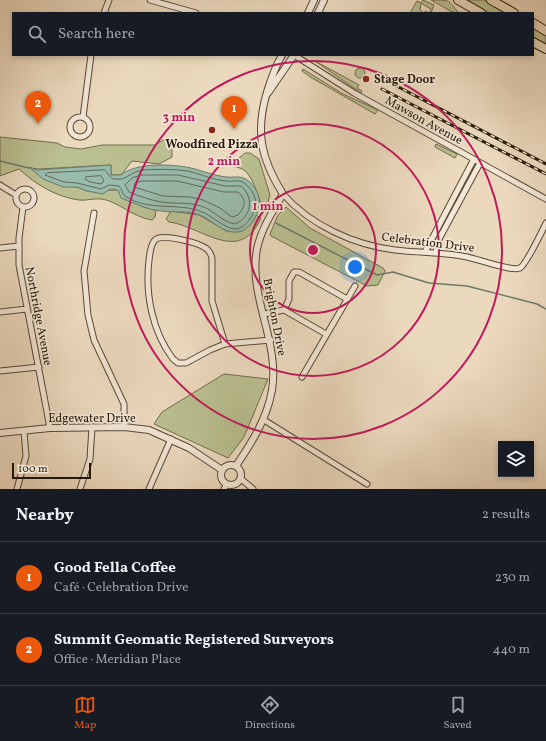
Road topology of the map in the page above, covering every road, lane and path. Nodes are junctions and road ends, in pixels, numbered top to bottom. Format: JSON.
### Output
{"nodes":[{"id":1,"x":109,"y":0,"type":"edge"},
{"id":2,"x":150,"y":0,"type":"edge"},
{"id":3,"x":314,"y":0,"type":"edge"},
{"id":4,"x":324,"y":0,"type":"edge"},
{"id":5,"x":458,"y":0,"type":"edge"},
{"id":6,"x":491,"y":0,"type":"edge"},
{"id":7,"x":104,"y":12,"type":"edge"},
{"id":8,"x":192,"y":12,"type":"edge"},
{"id":9,"x":308,"y":12,"type":"edge"},
{"id":10,"x":318,"y":12,"type":"edge"},
{"id":11,"x":479,"y":12,"type":"edge"},
{"id":12,"x":512,"y":12,"type":"edge"},
{"id":13,"x":534,"y":24,"type":"edge"},
{"id":14,"x":546,"y":30,"type":"edge"},
{"id":15,"x":534,"y":43,"type":"edge"},
{"id":16,"x":546,"y":49,"type":"edge"},
{"id":17,"x":91,"y":56,"type":"edge"},
{"id":18,"x":282,"y":56,"type":"edge"},
{"id":19,"x":293,"y":56,"type":"edge"},
{"id":20,"x":296,"y":56,"type":"edge"},
{"id":21,"x":265,"y":97,"type":"junction"},
{"id":22,"x":83,"y":117,"type":"junction"},
{"id":23,"x":474,"y":159,"type":"junction"},
{"id":24,"x":480,"y":163,"type":"junction"},
{"id":25,"x":0,"y":185,"type":"edge"},
{"id":26,"x":283,"y":194,"type":"junction"},
{"id":27,"x":16,"y":195,"type":"junction"},
{"id":28,"x":546,"y":199,"type":"edge"},
{"id":29,"x":23,"y":207,"type":"junction"},
{"id":30,"x":94,"y":213,"type":"dead end"},
{"id":31,"x":546,"y":224,"type":"edge"},
{"id":32,"x":19,"y":246,"type":"junction"},
{"id":33,"x":0,"y":248,"type":"edge"},
{"id":34,"x":425,"y":252,"type":"junction"},
{"id":35,"x":436,"y":253,"type":"junction"},
{"id":36,"x":355,"y":286,"type":"dead end"},
{"id":37,"x":347,"y":299,"type":"junction"},
{"id":38,"x":27,"y":309,"type":"junction"},
{"id":39,"x":284,"y":310,"type":"junction"},
{"id":40,"x":0,"y":312,"type":"edge"},
{"id":41,"x":264,"y":314,"type":"junction"},
{"id":42,"x":326,"y":334,"type":"junction"},
{"id":43,"x":271,"y":340,"type":"junction"},
{"id":44,"x":225,"y":344,"type":"junction"},
{"id":45,"x":39,"y":367,"type":"junction"},
{"id":46,"x":0,"y":371,"type":"edge"},
{"id":47,"x":302,"y":377,"type":"dead end"},
{"id":48,"x":264,"y":420,"type":"junction"},
{"id":49,"x":92,"y":427,"type":"junction"},
{"id":50,"x":124,"y":427,"type":"junction"},
{"id":51,"x":50,"y":428,"type":"junction"},
{"id":52,"x":24,"y":431,"type":"junction"},
{"id":53,"x":0,"y":433,"type":"edge"},
{"id":54,"x":171,"y":439,"type":"junction"},
{"id":55,"x":236,"y":466,"type":"junction"},
{"id":56,"x":222,"y":470,"type":"junction"},
{"id":57,"x":240,"y":479,"type":"junction"},
{"id":58,"x":367,"y":484,"type":"dead end"},
{"id":59,"x":225,"y":487,"type":"edge"},
{"id":60,"x":17,"y":489,"type":"edge"},
{"id":61,"x":80,"y":489,"type":"edge"},
{"id":62,"x":149,"y":489,"type":"edge"},
{"id":63,"x":253,"y":489,"type":"edge"}],
"edges":[{"from":1,"to":7,"type":"street"},
{"from":2,"to":8,"type":"street"},
{"from":3,"to":9,"type":"street"},
{"from":4,"to":10,"type":"street"},
{"from":5,"to":11,"type":"highway"},
{"from":6,"to":12,"type":"highway"},
{"from":13,"to":14,"type":"highway"},
{"from":15,"to":16,"type":"highway"},
{"from":17,"to":22,"type":"street"},
{"from":18,"to":21,"type":"street","name":"Celebration Drive"},
{"from":19,"to":21,"type":"street","name":"Celebration Drive"},
{"from":20,"to":23,"type":"street","name":"Mawson Avenue"},
{"from":21,"to":26,"type":"street","name":"Celebration Drive"},
{"from":22,"to":22,"type":"street"},
{"from":23,"to":24,"type":"street","name":"Mawson Avenue"},
{"from":23,"to":34,"type":"street"},
{"from":24,"to":28,"type":"street","name":"Mawson Avenue"},
{"from":24,"to":35,"type":"street"},
{"from":25,"to":27,"type":"street"},
{"from":26,"to":34,"type":"street","name":"Celebration Drive"},
{"from":26,"to":41,"type":"street","name":"Brighton Drive"},
{"from":27,"to":29,"type":"street"},
{"from":27,"to":29,"type":"street"},
{"from":29,"to":32,"type":"street","name":"Northridge Avenue"},
{"from":30,"to":50,"type":"street"},
{"from":31,"to":35,"type":"street","name":"Celebration Drive"},
{"from":32,"to":33,"type":"street"},
{"from":32,"to":38,"type":"street","name":"Northridge Avenue"},
{"from":34,"to":35,"type":"street","name":"Celebration Drive"},
{"from":36,"to":37,"type":"street"},
{"from":37,"to":39,"type":"street"},
{"from":37,"to":42,"type":"street"},
{"from":38,"to":40,"type":"street"},
{"from":38,"to":45,"type":"street","name":"Northridge Avenue"},
{"from":39,"to":41,"type":"street"},
{"from":39,"to":42,"type":"street"},
{"from":41,"to":43,"type":"street","name":"Brighton Drive"},
{"from":42,"to":47,"type":"street"},
{"from":43,"to":44,"type":"street"},
{"from":43,"to":48,"type":"street","name":"Brighton Drive"},
{"from":44,"to":44,"type":"street"},
{"from":45,"to":46,"type":"street"},
{"from":45,"to":51,"type":"street","name":"Northridge Avenue"},
{"from":48,"to":55,"type":"street","name":"Brighton Drive"},
{"from":48,"to":58,"type":"street"},
{"from":49,"to":50,"type":"street","name":"Edgewater Drive"},
{"from":49,"to":51,"type":"street","name":"Edgewater Drive"},
{"from":49,"to":61,"type":"street"},
{"from":50,"to":54,"type":"street","name":"Edgewater Drive"},
{"from":51,"to":52,"type":"street","name":"Edgewater Drive"},
{"from":52,"to":53,"type":"street","name":"Edgewater Drive"},
{"from":52,"to":60,"type":"street"},
{"from":54,"to":56,"type":"street","name":"Edgewater Drive"},
{"from":54,"to":62,"type":"street"},
{"from":55,"to":56,"type":"street"},
{"from":55,"to":57,"type":"street"},
{"from":56,"to":59,"type":"street"},
{"from":57,"to":59,"type":"street"},
{"from":57,"to":63,"type":"street"}]}
